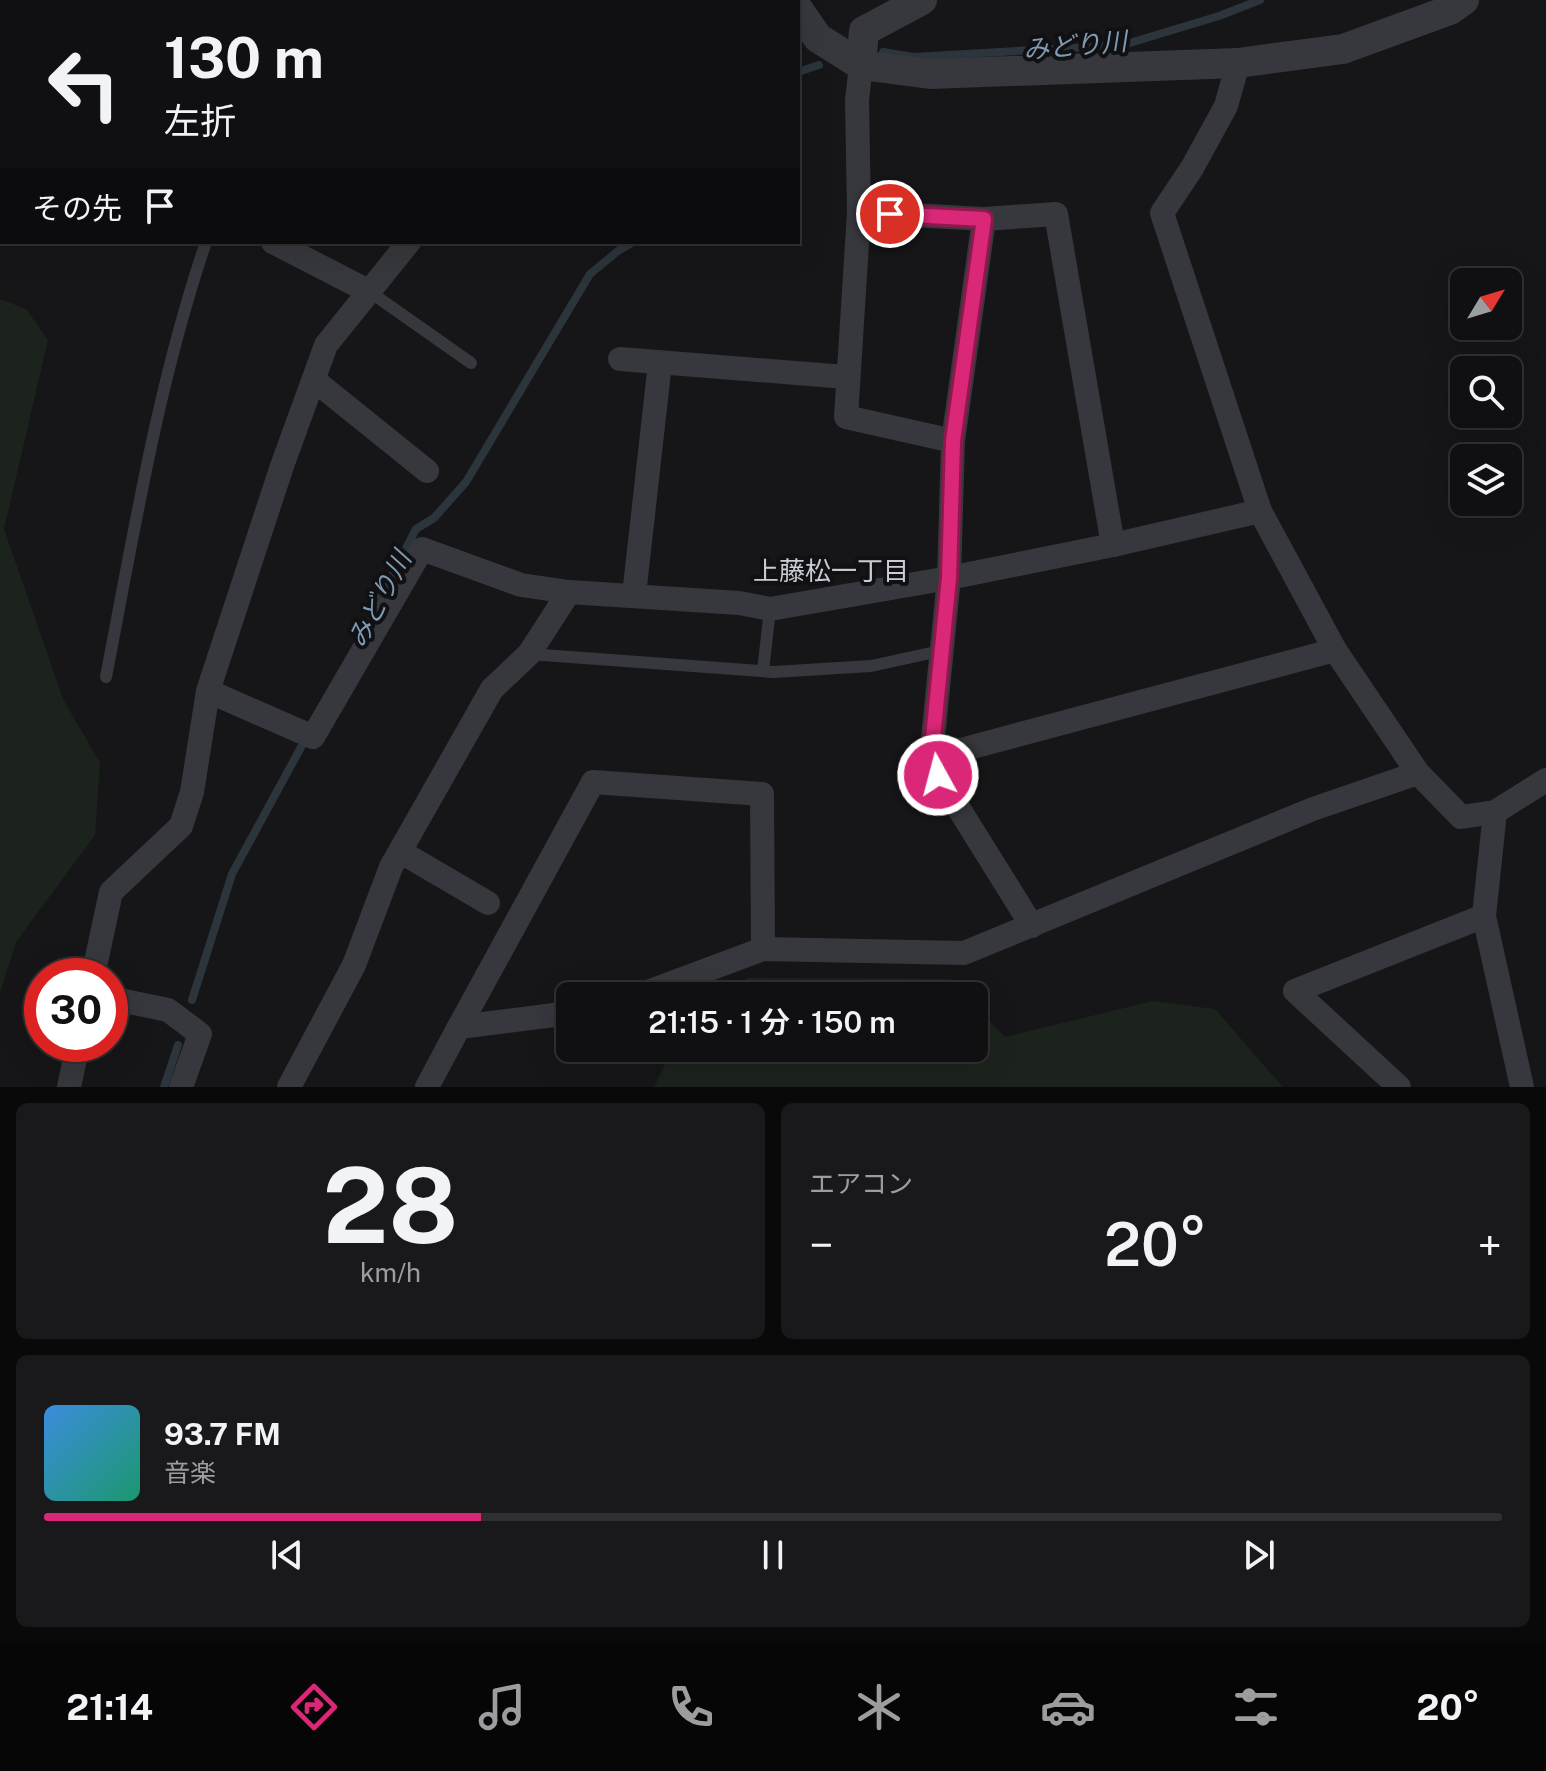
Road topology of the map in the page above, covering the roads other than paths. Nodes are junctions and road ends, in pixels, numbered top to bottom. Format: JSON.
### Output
{"nodes":[{"id":1,"x":922,"y":0,"type":"edge"},
{"id":2,"x":1464,"y":0,"type":"edge"},
{"id":3,"x":800,"y":12,"type":"edge"},
{"id":4,"x":1238,"y":63,"type":"junction"},
{"id":5,"x":861,"y":65,"type":"junction"},
{"id":6,"x":859,"y":212,"type":"junction"},
{"id":7,"x":984,"y":219,"type":"junction"},
{"id":8,"x":205,"y":244,"type":"edge"},
{"id":9,"x":277,"y":244,"type":"edge"},
{"id":10,"x":407,"y":244,"type":"edge"},
{"id":11,"x":370,"y":292,"type":"junction"},
{"id":12,"x":620,"y":359,"type":"dead end"},
{"id":13,"x":471,"y":363,"type":"dead end"},
{"id":14,"x":660,"y":363,"type":"junction"},
{"id":15,"x":846,"y":377,"type":"junction"},
{"id":16,"x":314,"y":380,"type":"junction"},
{"id":17,"x":953,"y":441,"type":"junction"},
{"id":18,"x":427,"y":471,"type":"dead end"},
{"id":19,"x":1260,"y":511,"type":"junction"},
{"id":20,"x":1113,"y":545,"type":"junction"},
{"id":21,"x":949,"y":578,"type":"junction"},
{"id":22,"x":569,"y":592,"type":"junction"},
{"id":23,"x":634,"y":595,"type":"junction"},
{"id":24,"x":770,"y":609,"type":"junction"},
{"id":25,"x":1335,"y":650,"type":"junction"},
{"id":26,"x":940,"y":651,"type":"junction"},
{"id":27,"x":529,"y":654,"type":"junction"},
{"id":28,"x":763,"y":671,"type":"junction"},
{"id":29,"x":106,"y":677,"type":"dead end"},
{"id":30,"x":208,"y":691,"type":"junction"},
{"id":31,"x":931,"y":758,"type":"junction"},
{"id":32,"x":1418,"y":773,"type":"junction"},
{"id":33,"x":1546,"y":780,"type":"edge"},
{"id":34,"x":1495,"y":812,"type":"junction"},
{"id":35,"x":401,"y":852,"type":"junction"},
{"id":36,"x":488,"y":903,"type":"dead end"},
{"id":37,"x":1484,"y":916,"type":"junction"},
{"id":38,"x":1032,"y":926,"type":"junction"},
{"id":39,"x":763,"y":949,"type":"junction"},
{"id":40,"x":97,"y":958,"type":"edge"},
{"id":41,"x":675,"y":982,"type":"edge"},
{"id":42,"x":128,"y":1002,"type":"edge"},
{"id":43,"x":556,"y":1015,"type":"edge"},
{"id":44,"x":459,"y":1027,"type":"junction"},
{"id":45,"x":74,"y":1062,"type":"edge"},
{"id":46,"x":69,"y":1087,"type":"edge"},
{"id":47,"x":181,"y":1087,"type":"edge"},
{"id":48,"x":289,"y":1087,"type":"edge"},
{"id":49,"x":427,"y":1087,"type":"edge"},
{"id":50,"x":1399,"y":1087,"type":"edge"},
{"id":51,"x":1521,"y":1087,"type":"edge"}],
"edges":[{"from":1,"to":5,"type":"street"},
{"from":2,"to":4,"type":"street"},
{"from":3,"to":5,"type":"street"},
{"from":4,"to":5,"type":"street"},
{"from":4,"to":19,"type":"street"},
{"from":5,"to":6,"type":"street"},
{"from":6,"to":7,"type":"street"},
{"from":6,"to":15,"type":"street"},
{"from":7,"to":17,"type":"street"},
{"from":7,"to":20,"type":"street"},
{"from":8,"to":29,"type":"lane"},
{"from":9,"to":11,"type":"street"},
{"from":10,"to":11,"type":"street"},
{"from":11,"to":13,"type":"lane"},
{"from":11,"to":16,"type":"street"},
{"from":12,"to":14,"type":"street"},
{"from":14,"to":15,"type":"street"},
{"from":14,"to":23,"type":"street"},
{"from":15,"to":17,"type":"street"},
{"from":16,"to":18,"type":"street"},
{"from":16,"to":30,"type":"street"},
{"from":17,"to":21,"type":"street"},
{"from":19,"to":20,"type":"street"},
{"from":19,"to":25,"type":"street"},
{"from":20,"to":21,"type":"street"},
{"from":21,"to":24,"type":"street"},
{"from":21,"to":26,"type":"street"},
{"from":22,"to":23,"type":"street"},
{"from":22,"to":27,"type":"street"},
{"from":22,"to":30,"type":"street"},
{"from":23,"to":24,"type":"street"},
{"from":24,"to":28,"type":"lane"},
{"from":25,"to":31,"type":"street"},
{"from":25,"to":32,"type":"street"},
{"from":26,"to":28,"type":"lane"},
{"from":26,"to":31,"type":"street"},
{"from":27,"to":28,"type":"lane"},
{"from":27,"to":35,"type":"street"},
{"from":30,"to":40,"type":"street"},
{"from":31,"to":38,"type":"street"},
{"from":32,"to":34,"type":"street"},
{"from":32,"to":38,"type":"street"},
{"from":33,"to":34,"type":"street"},
{"from":34,"to":37,"type":"street"},
{"from":35,"to":36,"type":"street"},
{"from":35,"to":48,"type":"street"},
{"from":37,"to":50,"type":"street"},
{"from":37,"to":51,"type":"street"},
{"from":38,"to":39,"type":"street"},
{"from":39,"to":41,"type":"street"},
{"from":39,"to":44,"type":"street"},
{"from":42,"to":47,"type":"street"},
{"from":43,"to":44,"type":"street"},
{"from":44,"to":49,"type":"street"},
{"from":45,"to":46,"type":"street"}]}
